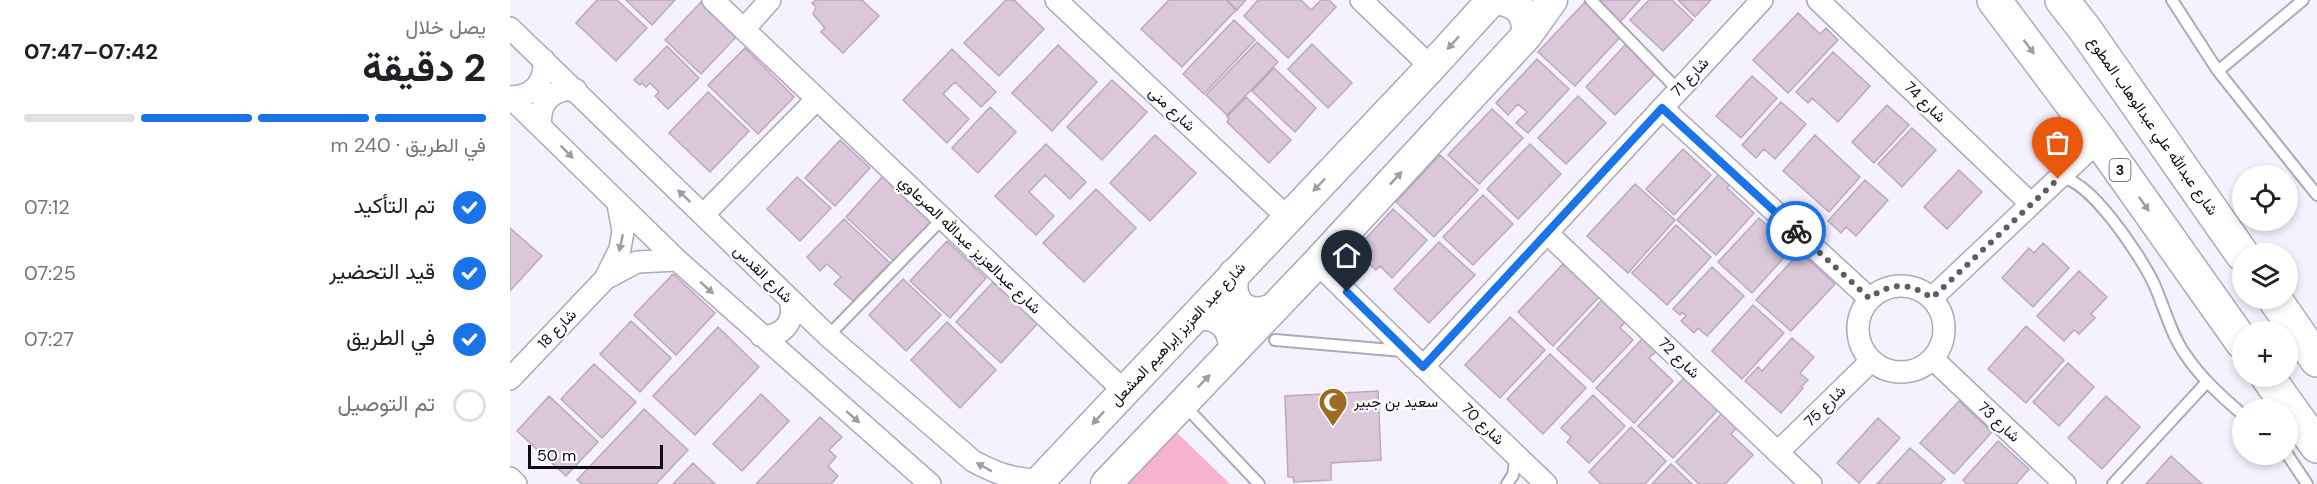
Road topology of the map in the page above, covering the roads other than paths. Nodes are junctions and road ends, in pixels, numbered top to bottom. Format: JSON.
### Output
{"nodes":[{"id":1,"x":713,"y":0,"type":"edge"},
{"id":2,"x":770,"y":0,"type":"edge"},
{"id":3,"x":1056,"y":0,"type":"edge"},
{"id":4,"x":1361,"y":0,"type":"edge"},
{"id":5,"x":1495,"y":0,"type":"edge"},
{"id":6,"x":1552,"y":0,"type":"edge"},
{"id":7,"x":1591,"y":0,"type":"edge"},
{"id":8,"x":1762,"y":0,"type":"edge"},
{"id":9,"x":1818,"y":0,"type":"edge"},
{"id":10,"x":1994,"y":0,"type":"edge"},
{"id":11,"x":2062,"y":0,"type":"edge"},
{"id":12,"x":2172,"y":0,"type":"edge"},
{"id":13,"x":2304,"y":0,"type":"edge"},
{"id":14,"x":510,"y":28,"type":"edge"},
{"id":15,"x":744,"y":29,"type":"junction"},
{"id":16,"x":1527,"y":35,"type":"junction"},
{"id":17,"x":544,"y":60,"type":"junction"},
{"id":18,"x":1431,"y":67,"type":"junction"},
{"id":19,"x":2218,"y":71,"type":"junction"},
{"id":20,"x":576,"y":90,"type":"junction"},
{"id":21,"x":1678,"y":90,"type":"junction"},
{"id":22,"x":510,"y":97,"type":"edge"},
{"id":23,"x":817,"y":99,"type":"junction"},
{"id":24,"x":1662,"y":108,"type":"junction"},
{"id":25,"x":541,"y":126,"type":"junction"},
{"id":26,"x":2099,"y":140,"type":"junction"},
{"id":27,"x":2058,"y":179,"type":"junction"},
{"id":28,"x":2317,"y":195,"type":"edge"},
{"id":29,"x":618,"y":204,"type":"junction"},
{"id":30,"x":2031,"y":204,"type":"junction"},
{"id":31,"x":703,"y":214,"type":"junction"},
{"id":32,"x":943,"y":218,"type":"junction"},
{"id":33,"x":1288,"y":218,"type":"junction"},
{"id":34,"x":1547,"y":232,"type":"junction"},
{"id":35,"x":2234,"y":243,"type":"edge"},
{"id":36,"x":677,"y":260,"type":"junction"},
{"id":37,"x":1317,"y":263,"type":"junction"},
{"id":38,"x":1234,"y":274,"type":"junction"},
{"id":39,"x":605,"y":279,"type":"junction"},
{"id":40,"x":1869,"y":298,"type":"junction"},
{"id":41,"x":1932,"y":298,"type":"junction"},
{"id":42,"x":790,"y":300,"type":"junction"},
{"id":43,"x":1274,"y":309,"type":"junction"},
{"id":44,"x":2282,"y":309,"type":"edge"},
{"id":45,"x":1197,"y":315,"type":"junction"},
{"id":46,"x":2232,"y":328,"type":"edge"},
{"id":47,"x":761,"y":336,"type":"junction"},
{"id":48,"x":828,"y":336,"type":"junction"},
{"id":49,"x":1275,"y":340,"type":"dead end"},
{"id":50,"x":1234,"y":350,"type":"junction"},
{"id":51,"x":1407,"y":351,"type":"junction"},
{"id":52,"x":1933,"y":359,"type":"junction"},
{"id":53,"x":2317,"y":360,"type":"edge"},
{"id":54,"x":1871,"y":361,"type":"junction"},
{"id":55,"x":1423,"y":367,"type":"junction"},
{"id":56,"x":513,"y":371,"type":"edge"},
{"id":57,"x":2207,"y":382,"type":"junction"},
{"id":58,"x":2275,"y":387,"type":"edge"},
{"id":59,"x":1124,"y":391,"type":"junction"},
{"id":60,"x":1182,"y":403,"type":"junction"},
{"id":61,"x":2232,"y":405,"type":"edge"},
{"id":62,"x":2317,"y":446,"type":"edge"},
{"id":63,"x":1779,"y":452,"type":"junction"},
{"id":64,"x":1515,"y":455,"type":"junction"},
{"id":65,"x":2294,"y":465,"type":"edge"},
{"id":66,"x":510,"y":478,"type":"edge"},
{"id":67,"x":1038,"y":482,"type":"edge"},
{"id":68,"x":516,"y":484,"type":"edge"},
{"id":69,"x":930,"y":484,"type":"edge"},
{"id":70,"x":1106,"y":484,"type":"edge"},
{"id":71,"x":1259,"y":484,"type":"edge"},
{"id":72,"x":1507,"y":484,"type":"edge"},
{"id":73,"x":1546,"y":484,"type":"edge"},
{"id":74,"x":1811,"y":484,"type":"edge"},
{"id":75,"x":2065,"y":484,"type":"edge"},
{"id":76,"x":2113,"y":484,"type":"edge"},
{"id":77,"x":2307,"y":484,"type":"edge"}],
"edges":[{"from":1,"to":15,"type":"street","name":"شارع عبدالعزيز عبدالله الصرعاوي"},
{"from":2,"to":15,"type":"street"},
{"from":3,"to":33,"type":"street","name":"شارع منى"},
{"from":4,"to":18,"type":"street"},
{"from":5,"to":16,"type":"main road"},
{"from":5,"to":18,"type":"main road","name":"شارع عبد العزيز إبراهيم المشعل","one_way":true},
{"from":6,"to":16,"type":"main road"},
{"from":7,"to":21,"type":"lane"},
{"from":8,"to":21,"type":"street","name":"شارع 71"},
{"from":9,"to":30,"type":"street","name":"شارع 74"},
{"from":10,"to":26,"type":"main road","number":"3","one_way":true},
{"from":11,"to":35,"type":"main road","name":"شارع عبدالله علي عبدالوهاب المطوع"},
{"from":12,"to":19,"type":"lane"},
{"from":13,"to":19,"type":"lane"},
{"from":14,"to":17,"type":"street","name":"شارع القدس"},
{"from":15,"to":23,"type":"street","name":"شارع عبدالعزيز عبدالله الصرعاوي"},
{"from":37,"to":16,"type":"main road","one_way":true},
{"from":17,"to":20,"type":"street","name":"شارع القدس"},
{"from":17,"to":22,"type":"street"},
{"from":18,"to":33,"type":"main road","name":"شارع عبد العزيز إبراهيم المشعل","one_way":true},
{"from":19,"to":28,"type":"lane"},
{"from":20,"to":25,"type":"street"},
{"from":31,"to":20,"type":"street","name":"شارع القدس","one_way":true},
{"from":21,"to":24,"type":"street","name":"شارع 71"},
{"from":22,"to":25,"type":"street"},
{"from":23,"to":31,"type":"street"},
{"from":23,"to":32,"type":"street","name":"شارع عبدالعزيز عبدالله الصرعاوي"},
{"from":24,"to":34,"type":"street","name":"شارع 71"},
{"from":24,"to":40,"type":"street"},
{"from":25,"to":29,"type":"street","one_way":true},
{"from":26,"to":27,"type":"street"},
{"from":26,"to":46,"type":"main road","number":"3","one_way":true},
{"from":27,"to":30,"type":"street"},
{"from":27,"to":57,"type":"lane"},
{"from":29,"to":36,"type":"street"},
{"from":29,"to":39,"type":"street","name":"شارع 18","one_way":true},
{"from":30,"to":41,"type":"street"},
{"from":31,"to":42,"type":"street","name":"شارع القدس"},
{"from":32,"to":48,"type":"lane"},
{"from":32,"to":59,"type":"street","name":"شارع عبدالعزيز عبدالله الصرعاوي"},
{"from":33,"to":38,"type":"main road","name":"شارع عبد العزيز إبراهيم المشعل"},
{"from":34,"to":55,"type":"street","name":"شارع 71"},
{"from":34,"to":63,"type":"street","name":"شارع 72"},
{"from":36,"to":39,"type":"street","name":"شارع 18"},
{"from":36,"to":47,"type":"street","one_way":true},
{"from":37,"to":43,"type":"main road"},
{"from":37,"to":51,"type":"street","name":"شارع 70"},
{"from":38,"to":43,"type":"main road"},
{"from":38,"to":45,"type":"main road","name":"شارع عبد العزيز إبراهيم المشعل"},
{"from":39,"to":56,"type":"street","name":"شارع 18"},
{"from":40,"to":41,"type":"street"},
{"from":40,"to":54,"type":"street"},
{"from":41,"to":52,"type":"street"},
{"from":42,"to":47,"type":"street"},
{"from":42,"to":48,"type":"street","name":"شارع القدس"},
{"from":43,"to":50,"type":"main road"},
{"from":44,"to":53,"type":"main road"},
{"from":45,"to":50,"type":"main road"},
{"from":45,"to":59,"type":"main road","name":"شارع عبد العزيز إبراهيم المشعل"},
{"from":47,"to":69,"type":"street","one_way":true},
{"from":67,"to":48,"type":"street","name":"شارع القدس","one_way":true},
{"from":49,"to":51,"type":"lane"},
{"from":60,"to":50,"type":"main road","one_way":true},
{"from":51,"to":55,"type":"street","name":"شارع 70"},
{"from":52,"to":54,"type":"street"},
{"from":52,"to":75,"type":"street","name":"شارع 73"},
{"from":54,"to":63,"type":"street","name":"شارع 75"},
{"from":55,"to":64,"type":"street","name":"شارع 70"},
{"from":57,"to":61,"type":"lane"},
{"from":57,"to":76,"type":"lane"},
{"from":58,"to":62,"type":"main road"},
{"from":59,"to":67,"type":"main road","name":"شارع عبد العزيز إبراهيم المشعل","one_way":true},
{"from":60,"to":70,"type":"main road"},
{"from":60,"to":71,"type":"lane"},
{"from":63,"to":74,"type":"street","name":"شارع 72"},
{"from":64,"to":72,"type":"lane"},
{"from":64,"to":73,"type":"street","name":"شارع 70"},
{"from":65,"to":77,"type":"lane"},
{"from":66,"to":68,"type":"street"}]}
